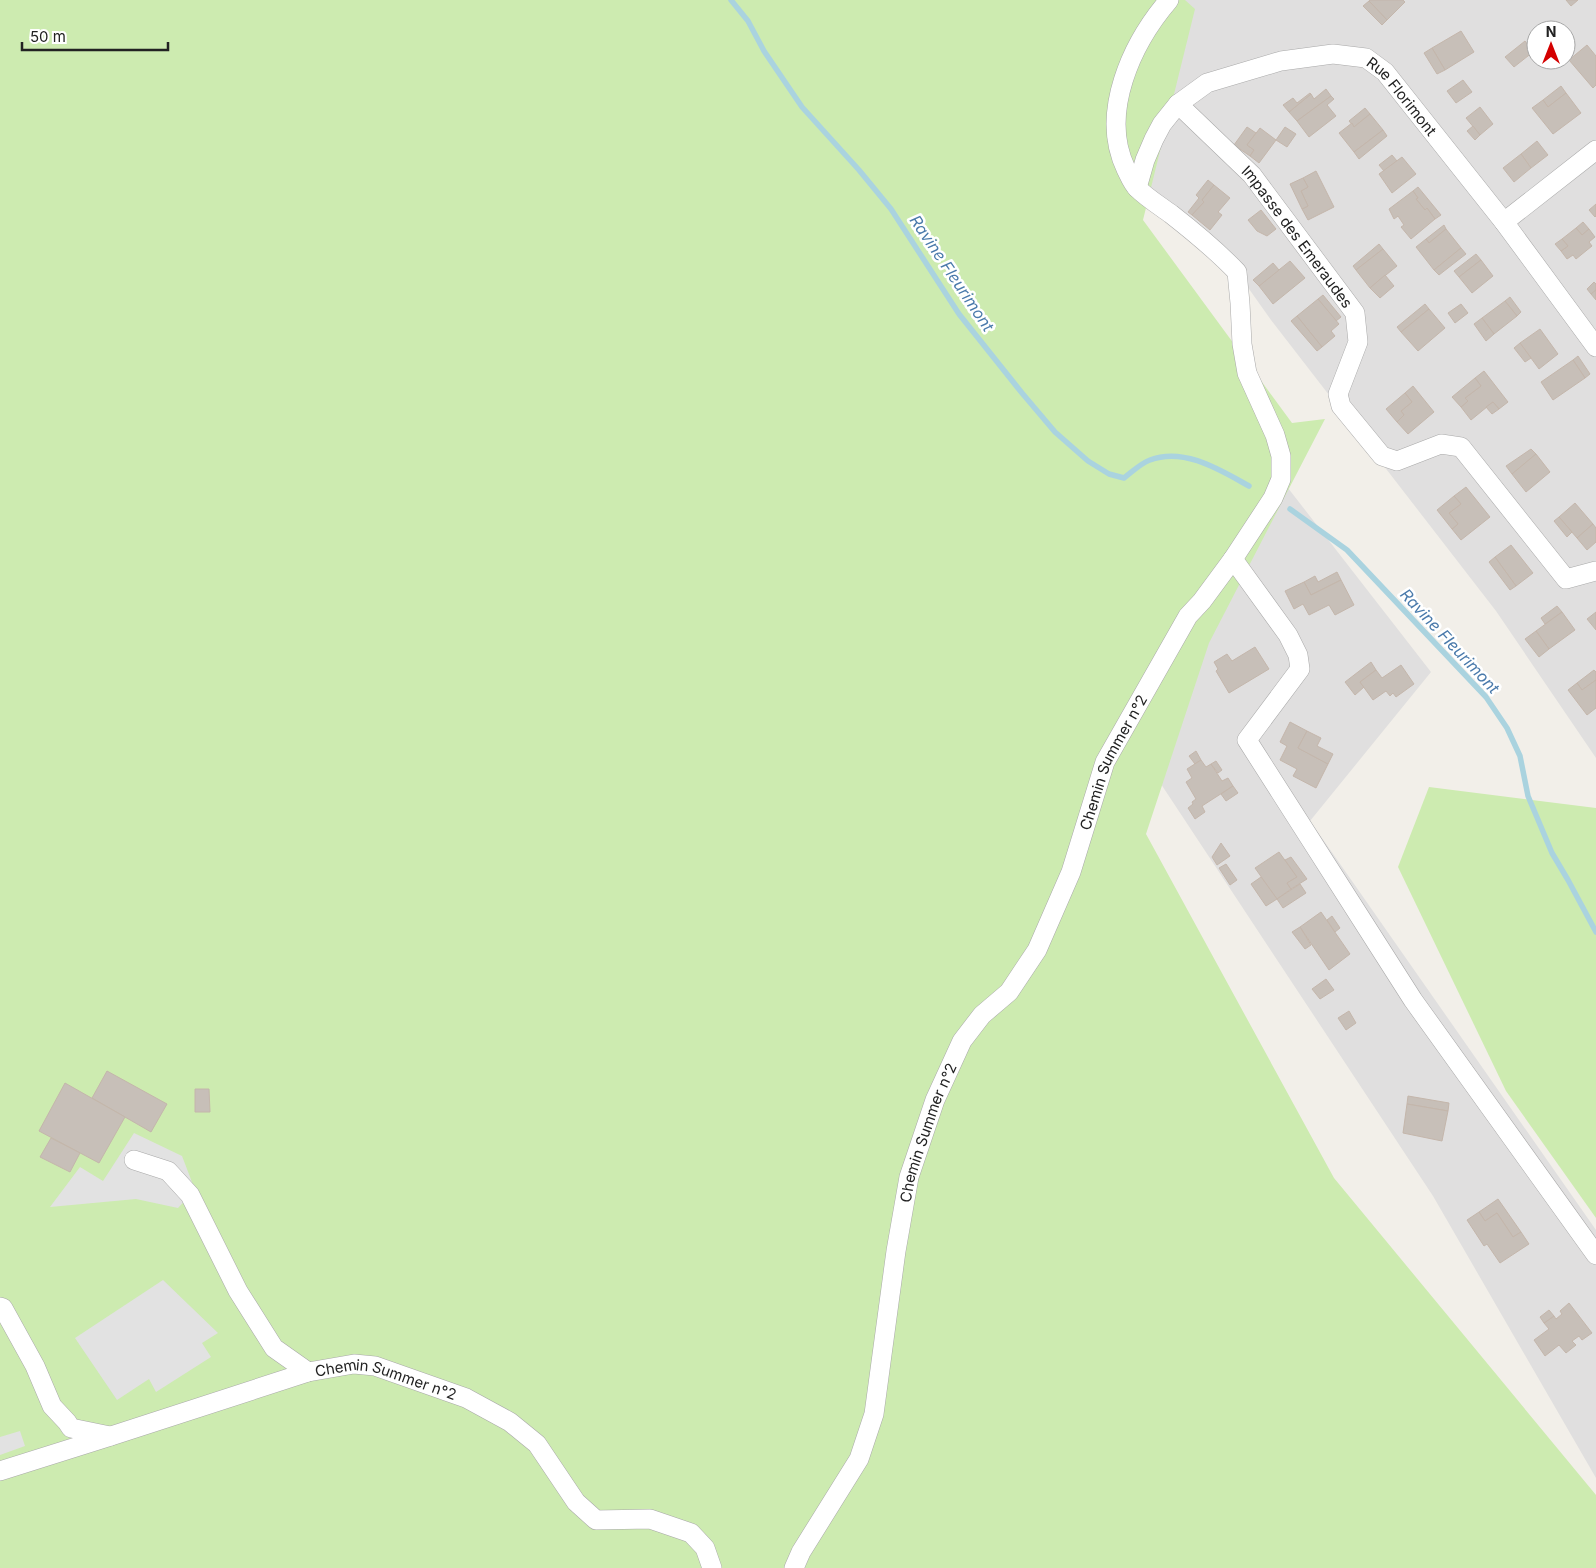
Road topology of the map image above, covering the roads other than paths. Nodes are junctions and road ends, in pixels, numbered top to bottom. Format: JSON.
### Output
{"nodes":[{"id":1,"x":1169,"y":0,"type":"edge"},
{"id":2,"x":1178,"y":104,"type":"junction"},
{"id":3,"x":1596,"y":150,"type":"edge"},
{"id":4,"x":1137,"y":188,"type":"junction"},
{"id":5,"x":1504,"y":222,"type":"junction"},
{"id":6,"x":1596,"y":347,"type":"edge"},
{"id":7,"x":1233,"y":559,"type":"junction"},
{"id":8,"x":1596,"y":571,"type":"edge"},
{"id":9,"x":134,"y":1160,"type":"dead end"},
{"id":10,"x":1596,"y":1255,"type":"edge"},
{"id":11,"x":0,"y":1307,"type":"edge"},
{"id":12,"x":308,"y":1372,"type":"junction"},
{"id":13,"x":112,"y":1436,"type":"junction"},
{"id":14,"x":0,"y":1471,"type":"edge"},
{"id":15,"x":712,"y":1568,"type":"edge"},
{"id":16,"x":794,"y":1568,"type":"edge"}],
"edges":[{"from":1,"to":4,"type":"street","name":"Chemin Summer n°2"},
{"from":2,"to":4,"type":"street","name":"Rue Florimont"},
{"from":2,"to":5,"type":"street","name":"Rue Florimont"},
{"from":2,"to":8,"type":"street","name":"Impasse des Emeraudes"},
{"from":3,"to":5,"type":"street"},
{"from":4,"to":7,"type":"street","name":"Chemin Summer n°2"},
{"from":5,"to":6,"type":"street","name":"Rue Florimont"},
{"from":7,"to":10,"type":"street"},
{"from":7,"to":16,"type":"street","name":"Chemin Summer n°2"},
{"from":9,"to":12,"type":"street"},
{"from":11,"to":13,"type":"street"},
{"from":12,"to":13,"type":"street","name":"Chemin Summer n°2"},
{"from":12,"to":15,"type":"street","name":"Chemin Summer n°2"},
{"from":13,"to":14,"type":"street","name":"Chemin Summer n°2"}]}
